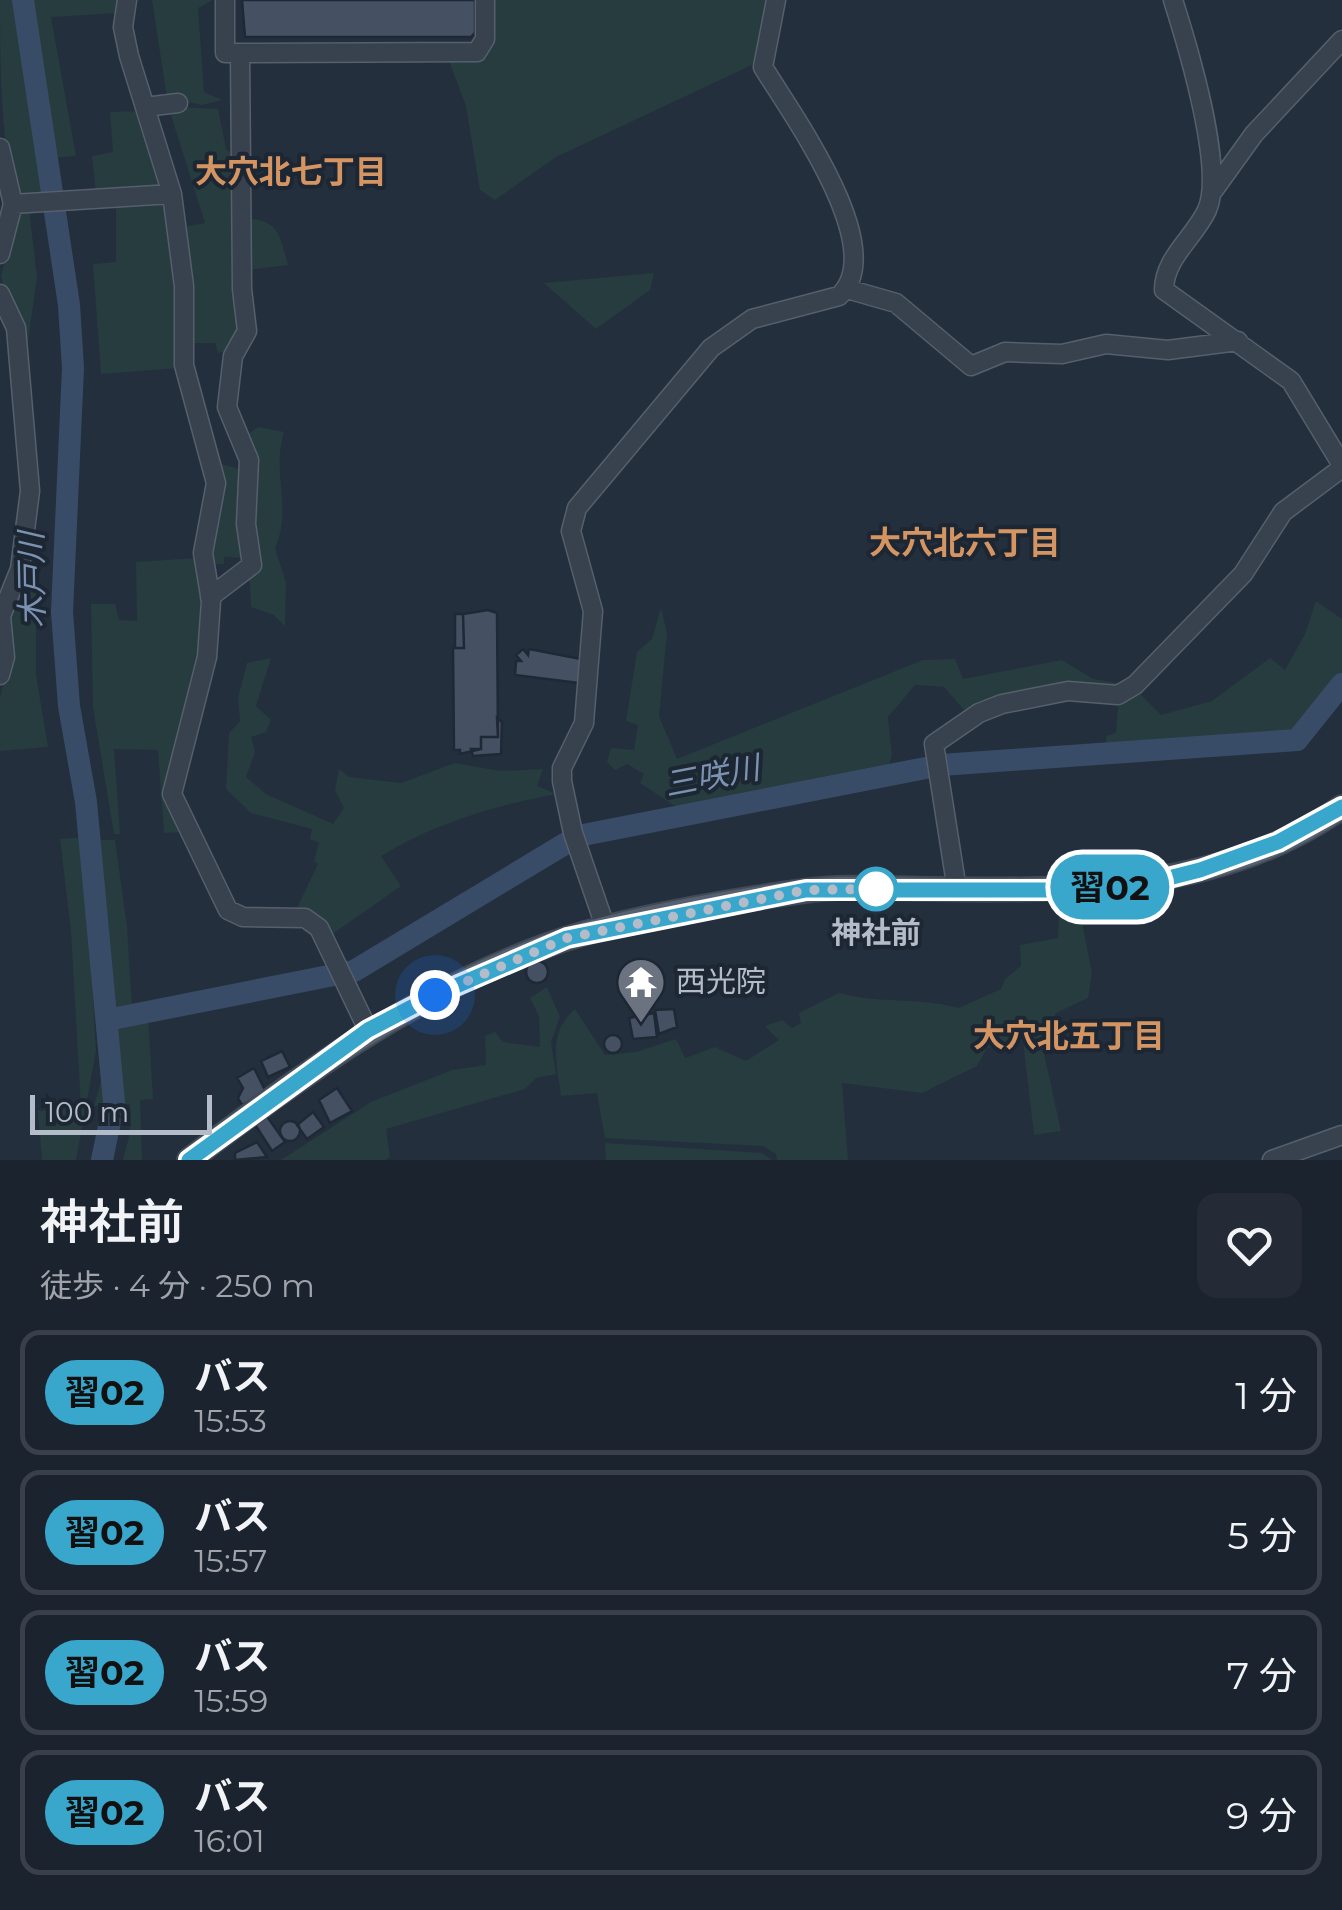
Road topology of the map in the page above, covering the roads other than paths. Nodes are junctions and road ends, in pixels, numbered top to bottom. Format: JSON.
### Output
{"nodes":[{"id":1,"x":127,"y":0,"type":"edge"},
{"id":2,"x":225,"y":0,"type":"edge"},
{"id":3,"x":485,"y":0,"type":"edge"},
{"id":4,"x":776,"y":0,"type":"edge"},
{"id":5,"x":1173,"y":0,"type":"edge"},
{"id":6,"x":1342,"y":40,"type":"edge"},
{"id":7,"x":240,"y":53,"type":"junction"},
{"id":8,"x":178,"y":104,"type":"dead end"},
{"id":9,"x":145,"y":107,"type":"junction"},
{"id":10,"x":0,"y":148,"type":"edge"},
{"id":11,"x":1212,"y":191,"type":"junction"},
{"id":12,"x":172,"y":194,"type":"junction"},
{"id":13,"x":14,"y":204,"type":"junction"},
{"id":14,"x":0,"y":254,"type":"edge"},
{"id":15,"x":846,"y":289,"type":"junction"},
{"id":16,"x":0,"y":294,"type":"edge"},
{"id":17,"x":1238,"y":342,"type":"junction"},
{"id":18,"x":1342,"y":467,"type":"edge"},
{"id":19,"x":210,"y":597,"type":"junction"},
{"id":20,"x":0,"y":675,"type":"edge"},
{"id":21,"x":1342,"y":807,"type":"edge"},
{"id":22,"x":958,"y":890,"type":"junction"},
{"id":23,"x":606,"y":930,"type":"junction"},
{"id":24,"x":368,"y":1030,"type":"junction"},
{"id":25,"x":1342,"y":1135,"type":"edge"},
{"id":26,"x":199,"y":1156,"type":"edge"},
{"id":27,"x":1272,"y":1160,"type":"edge"}],
"edges":[{"from":1,"to":9,"type":"street"},
{"from":2,"to":7,"type":"street"},
{"from":3,"to":7,"type":"street"},
{"from":4,"to":15,"type":"street"},
{"from":5,"to":11,"type":"street"},
{"from":6,"to":11,"type":"street"},
{"from":7,"to":19,"type":"street"},
{"from":8,"to":9,"type":"street"},
{"from":9,"to":12,"type":"street"},
{"from":10,"to":13,"type":"street"},
{"from":11,"to":17,"type":"street"},
{"from":12,"to":13,"type":"street"},
{"from":12,"to":19,"type":"street"},
{"from":13,"to":14,"type":"street"},
{"from":15,"to":17,"type":"street"},
{"from":15,"to":23,"type":"street"},
{"from":16,"to":20,"type":"street"},
{"from":17,"to":18,"type":"street"},
{"from":18,"to":22,"type":"street"},
{"from":19,"to":24,"type":"street"},
{"from":21,"to":22,"type":"main road"},
{"from":22,"to":23,"type":"main road"},
{"from":23,"to":24,"type":"main road"},
{"from":24,"to":26,"type":"main road"},
{"from":25,"to":27,"type":"street"}]}
